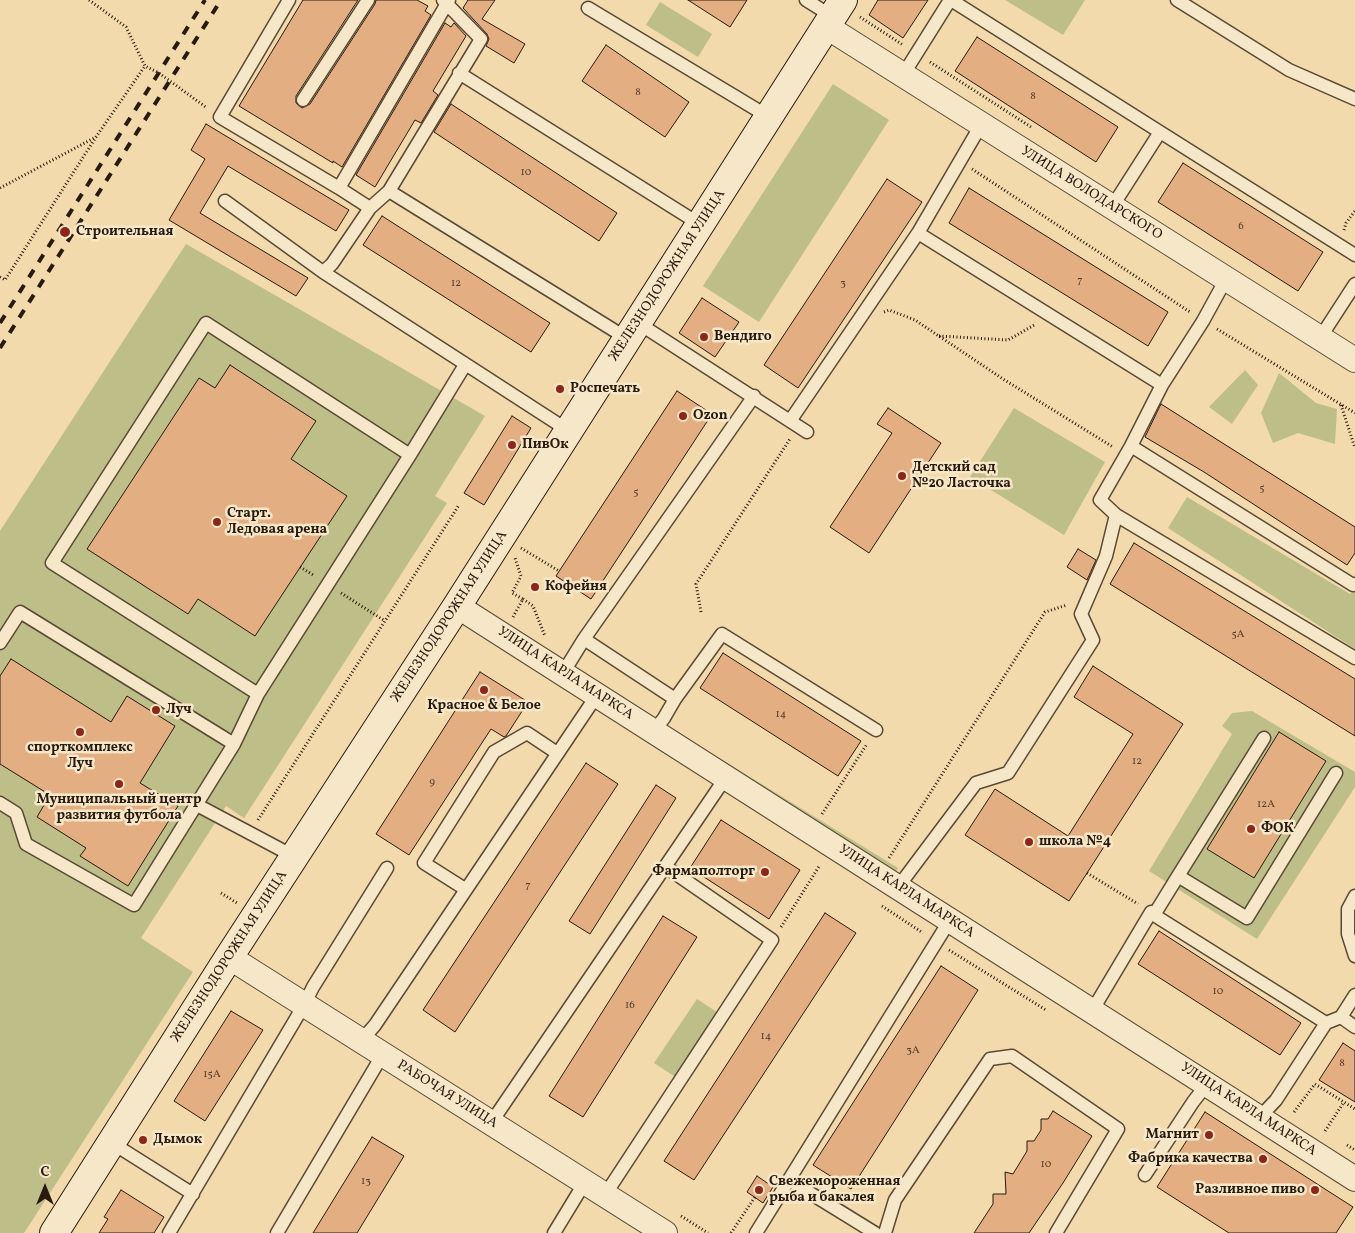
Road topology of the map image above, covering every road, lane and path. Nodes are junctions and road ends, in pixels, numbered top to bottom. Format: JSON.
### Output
{"nodes":[{"id":1,"x":89,"y":0,"type":"edge"},
{"id":2,"x":290,"y":0,"type":"edge"},
{"id":3,"x":368,"y":0,"type":"edge"},
{"id":4,"x":806,"y":0,"type":"edge"},
{"id":5,"x":951,"y":0,"type":"edge"},
{"id":6,"x":1177,"y":0,"type":"edge"},
{"id":7,"x":447,"y":1,"type":"edge"},
{"id":8,"x":588,"y":8,"type":"dead end"},
{"id":9,"x":834,"y":15,"type":"edge"},
{"id":10,"x":145,"y":66,"type":"junction"},
{"id":11,"x":459,"y":74,"type":"junction"},
{"id":12,"x":903,"y":75,"type":"junction"},
{"id":13,"x":1355,"y":99,"type":"edge"},
{"id":14,"x":303,"y":100,"type":"dead end"},
{"id":15,"x":220,"y":117,"type":"junction"},
{"id":16,"x":769,"y":117,"type":"junction"},
{"id":17,"x":981,"y":125,"type":"junction"},
{"id":18,"x":1160,"y":132,"type":"junction"},
{"id":19,"x":96,"y":137,"type":"junction"},
{"id":20,"x":960,"y":160,"type":"junction"},
{"id":21,"x":0,"y":188,"type":"edge"},
{"id":22,"x":339,"y":188,"type":"junction"},
{"id":23,"x":389,"y":191,"type":"junction"},
{"id":24,"x":225,"y":201,"type":"dead end"},
{"id":25,"x":1112,"y":207,"type":"junction"},
{"id":26,"x":370,"y":208,"type":"junction"},
{"id":27,"x":1355,"y":211,"type":"edge"},
{"id":28,"x":701,"y":225,"type":"junction"},
{"id":29,"x":918,"y":233,"type":"junction"},
{"id":30,"x":1339,"y":245,"type":"junction"},
{"id":31,"x":1355,"y":255,"type":"edge"},
{"id":32,"x":323,"y":272,"type":"junction"},
{"id":33,"x":0,"y":277,"type":"edge"},
{"id":34,"x":1226,"y":279,"type":"junction"},
{"id":35,"x":1355,"y":284,"type":"edge"},
{"id":36,"x":1052,"y":316,"type":"junction"},
{"id":37,"x":860,"y":318,"type":"junction"},
{"id":38,"x":1203,"y":321,"type":"junction"},
{"id":39,"x":633,"y":331,"type":"junction"},
{"id":40,"x":939,"y":336,"type":"junction"},
{"id":41,"x":1320,"y":338,"type":"junction"},
{"id":42,"x":1355,"y":360,"type":"edge"},
{"id":43,"x":465,"y":365,"type":"junction"},
{"id":44,"x":1162,"y":385,"type":"junction"},
{"id":45,"x":754,"y":396,"type":"junction"},
{"id":46,"x":1341,"y":404,"type":"junction"},
{"id":47,"x":1355,"y":413,"type":"edge"},
{"id":48,"x":798,"y":426,"type":"junction"},
{"id":49,"x":569,"y":431,"type":"junction"},
{"id":50,"x":1355,"y":448,"type":"edge"},
{"id":51,"x":1129,"y":451,"type":"junction"},
{"id":52,"x":410,"y":455,"type":"junction"},
{"id":53,"x":459,"y":505,"type":"dead end"},
{"id":54,"x":1116,"y":515,"type":"junction"},
{"id":55,"x":516,"y":545,"type":"dead end"},
{"id":56,"x":513,"y":550,"type":"dead end"},
{"id":57,"x":559,"y":571,"type":"dead end"},
{"id":58,"x":1355,"y":584,"type":"edge"},
{"id":59,"x":1089,"y":597,"type":"junction"},
{"id":60,"x":523,"y":600,"type":"junction"},
{"id":61,"x":458,"y":606,"type":"junction"},
{"id":62,"x":701,"y":612,"type":"dead end"},
{"id":63,"x":505,"y":613,"type":"dead end"},
{"id":64,"x":513,"y":618,"type":"junction"},
{"id":65,"x":519,"y":622,"type":"dead end"},
{"id":66,"x":540,"y":635,"type":"dead end"},
{"id":67,"x":584,"y":639,"type":"junction"},
{"id":68,"x":0,"y":643,"type":"edge"},
{"id":69,"x":1355,"y":658,"type":"edge"},
{"id":70,"x":563,"y":673,"type":"junction"},
{"id":71,"x":258,"y":694,"type":"junction"},
{"id":72,"x":597,"y":695,"type":"junction"},
{"id":73,"x":675,"y":699,"type":"junction"},
{"id":74,"x":876,"y":730,"type":"joint"},
{"id":75,"x":654,"y":731,"type":"junction"},
{"id":76,"x":1264,"y":738,"type":"dead end"},
{"id":77,"x":234,"y":744,"type":"junction"},
{"id":78,"x":557,"y":753,"type":"junction"},
{"id":79,"x":1336,"y":773,"type":"dead end"},
{"id":80,"x":726,"y":777,"type":"junction"},
{"id":81,"x":0,"y":803,"type":"edge"},
{"id":82,"x":198,"y":805,"type":"junction"},
{"id":83,"x":820,"y":817,"type":"dead end"},
{"id":84,"x":256,"y":822,"type":"dead end"},
{"id":85,"x":881,"y":853,"type":"dead end"},
{"id":86,"x":295,"y":857,"type":"junction"},
{"id":87,"x":889,"y":858,"type":"junction"},
{"id":88,"x":820,"y":865,"type":"dead end"},
{"id":89,"x":666,"y":867,"type":"junction"},
{"id":90,"x":387,"y":868,"type":"dead end"},
{"id":91,"x":1087,"y":872,"type":"dead end"},
{"id":92,"x":1178,"y":876,"type":"junction"},
{"id":93,"x":903,"y":878,"type":"junction"},
{"id":94,"x":465,"y":888,"type":"junction"},
{"id":95,"x":1355,"y":896,"type":"edge"},
{"id":96,"x":1153,"y":914,"type":"junction"},
{"id":97,"x":950,"y":920,"type":"junction"},
{"id":98,"x":772,"y":940,"type":"junction"},
{"id":99,"x":1355,"y":956,"type":"edge"},
{"id":100,"x":229,"y":957,"type":"junction"},
{"id":101,"x":1355,"y":995,"type":"edge"},
{"id":102,"x":304,"y":1005,"type":"junction"},
{"id":103,"x":1092,"y":1011,"type":"junction"},
{"id":104,"x":1341,"y":1017,"type":"junction"},
{"id":105,"x":1326,"y":1022,"type":"junction"},
{"id":106,"x":1355,"y":1027,"type":"edge"},
{"id":107,"x":361,"y":1041,"type":"junction"},
{"id":108,"x":383,"y":1054,"type":"junction"},
{"id":109,"x":1206,"y":1084,"type":"junction"},
{"id":110,"x":1276,"y":1100,"type":"junction"},
{"id":111,"x":1344,"y":1102,"type":"junction"},
{"id":112,"x":1355,"y":1109,"type":"edge"},
{"id":113,"x":1294,"y":1112,"type":"junction"},
{"id":114,"x":1302,"y":1116,"type":"dead end"},
{"id":115,"x":1259,"y":1118,"type":"junction"},
{"id":116,"x":491,"y":1123,"type":"junction"},
{"id":117,"x":1317,"y":1126,"type":"dead end"},
{"id":118,"x":1325,"y":1131,"type":"junction"},
{"id":119,"x":1332,"y":1136,"type":"dead end"},
{"id":120,"x":1339,"y":1140,"type":"dead end"},
{"id":121,"x":112,"y":1142,"type":"junction"},
{"id":122,"x":1354,"y":1149,"type":"edge"},
{"id":123,"x":1145,"y":1175,"type":"dead end"},
{"id":124,"x":1355,"y":1178,"type":"edge"},
{"id":125,"x":789,"y":1180,"type":"junction"},
{"id":126,"x":586,"y":1182,"type":"junction"},
{"id":127,"x":193,"y":1194,"type":"junction"},
{"id":128,"x":605,"y":1195,"type":"junction"},
{"id":129,"x":755,"y":1197,"type":"dead end"},
{"id":130,"x":54,"y":1233,"type":"edge"},
{"id":131,"x":169,"y":1233,"type":"edge"},
{"id":132,"x":277,"y":1233,"type":"edge"},
{"id":133,"x":554,"y":1233,"type":"edge"},
{"id":134,"x":665,"y":1233,"type":"edge"},
{"id":135,"x":731,"y":1233,"type":"edge"},
{"id":136,"x":756,"y":1233,"type":"edge"},
{"id":137,"x":875,"y":1233,"type":"edge"},
{"id":138,"x":885,"y":1233,"type":"edge"},
{"id":139,"x":1056,"y":1233,"type":"edge"}],
"edges":[{"from":1,"to":10,"type":"path"},
{"from":2,"to":15,"type":"lane"},
{"from":3,"to":14,"type":"lane"},
{"from":4,"to":9,"type":"lane"},
{"from":5,"to":12,"type":"lane"},
{"from":5,"to":18,"type":"lane"},
{"from":6,"to":13,"type":"lane"},
{"from":7,"to":11,"type":"lane"},
{"from":7,"to":22,"type":"lane"},
{"from":8,"to":16,"type":"lane"},
{"from":9,"to":12,"type":"street","name":"УЛИЦА ВОЛОДАРСКОГО"},
{"from":9,"to":16,"type":"main road","name":"ЖЕЛЕЗНОДОРОЖНАЯ УЛИЦА"},
{"from":10,"to":15,"type":"path"},
{"from":10,"to":19,"type":"path"},
{"from":11,"to":23,"type":"lane"},
{"from":11,"to":28,"type":"lane"},
{"from":12,"to":17,"type":"street","name":"УЛИЦА ВОЛОДАРСКОГО"},
{"from":15,"to":22,"type":"lane"},
{"from":16,"to":28,"type":"main road","name":"ЖЕЛЕЗНОДОРОЖНАЯ УЛИЦА"},
{"from":17,"to":20,"type":"lane"},
{"from":17,"to":25,"type":"street","name":"УЛИЦА ВОЛОДАРСКОГО"},
{"from":18,"to":25,"type":"lane"},
{"from":18,"to":30,"type":"lane"},
{"from":19,"to":21,"type":"path"},
{"from":19,"to":33,"type":"path"},
{"from":20,"to":29,"type":"lane"},
{"from":20,"to":38,"type":"path"},
{"from":22,"to":26,"type":"lane"},
{"from":23,"to":26,"type":"lane"},
{"from":23,"to":39,"type":"lane"},
{"from":24,"to":32,"type":"lane"},
{"from":25,"to":34,"type":"street","name":"УЛИЦА ВОЛОДАРСКОГО"},
{"from":26,"to":32,"type":"lane"},
{"from":27,"to":30,"type":"path"},
{"from":28,"to":39,"type":"main road","name":"ЖЕЛЕЗНОДОРОЖНАЯ УЛИЦА"},
{"from":29,"to":36,"type":"lane"},
{"from":29,"to":37,"type":"lane"},
{"from":30,"to":31,"type":"lane"},
{"from":32,"to":43,"type":"lane"},
{"from":34,"to":38,"type":"lane"},
{"from":34,"to":41,"type":"street","name":"УЛИЦА ВОЛОДАРСКОГО"},
{"from":35,"to":41,"type":"lane"},
{"from":36,"to":40,"type":"path"},
{"from":36,"to":44,"type":"lane"},
{"from":37,"to":40,"type":"path"},
{"from":37,"to":48,"type":"lane"},
{"from":38,"to":44,"type":"lane"},
{"from":38,"to":46,"type":"path"},
{"from":39,"to":45,"type":"lane"},
{"from":39,"to":49,"type":"main road","name":"ЖЕЛЕЗНОДОРОЖНАЯ УЛИЦА"},
{"from":40,"to":51,"type":"path"},
{"from":41,"to":42,"type":"street","name":"УЛИЦА ВОЛОДАРСКОГО"},
{"from":43,"to":49,"type":"lane"},
{"from":43,"to":52,"type":"lane"},
{"from":44,"to":51,"type":"lane"},
{"from":45,"to":48,"type":"lane"},
{"from":45,"to":67,"type":"lane"},
{"from":46,"to":47,"type":"path"},
{"from":46,"to":50,"type":"path"},
{"from":48,"to":62,"type":"path"},
{"from":49,"to":61,"type":"main road","name":"ЖЕЛЕЗНОДОРОЖНАЯ УЛИЦА"},
{"from":51,"to":54,"type":"lane"},
{"from":51,"to":58,"type":"lane"},
{"from":52,"to":71,"type":"lane"},
{"from":52,"to":71,"type":"lane"},
{"from":53,"to":84,"type":"path"},
{"from":54,"to":59,"type":"lane"},
{"from":54,"to":69,"type":"lane"},
{"from":55,"to":57,"type":"path"},
{"from":56,"to":60,"type":"path"},
{"from":59,"to":87,"type":"path"},
{"from":59,"to":93,"type":"lane"},
{"from":60,"to":64,"type":"path"},
{"from":60,"to":66,"type":"path"},
{"from":61,"to":70,"type":"street","name":"УЛИЦА КАРЛА МАРКСА"},
{"from":61,"to":86,"type":"main road","name":"ЖЕЛЕЗНОДОРОЖНАЯ УЛИЦА"},
{"from":63,"to":64,"type":"path"},
{"from":64,"to":65,"type":"path"},
{"from":67,"to":70,"type":"lane"},
{"from":67,"to":73,"type":"lane"},
{"from":68,"to":77,"type":"lane"},
{"from":70,"to":72,"type":"street","name":"УЛИЦА КАРЛА МАРКСА"},
{"from":71,"to":77,"type":"lane"},
{"from":72,"to":75,"type":"street","name":"УЛИЦА КАРЛА МАРКСА"},
{"from":72,"to":78,"type":"lane"},
{"from":73,"to":74,"type":"lane"},
{"from":73,"to":75,"type":"lane"},
{"from":74,"to":83,"type":"path"},
{"from":75,"to":80,"type":"street","name":"УЛИЦА КАРЛА МАРКСА"},
{"from":76,"to":92,"type":"lane"},
{"from":77,"to":82,"type":"lane"},
{"from":78,"to":94,"type":"lane"},
{"from":78,"to":94,"type":"lane"},
{"from":79,"to":92,"type":"lane"},
{"from":80,"to":89,"type":"lane"},
{"from":80,"to":93,"type":"street","name":"УЛИЦА КАРЛА МАРКСА"},
{"from":81,"to":82,"type":"lane"},
{"from":82,"to":86,"type":"lane"},
{"from":85,"to":87,"type":"path"},
{"from":86,"to":100,"type":"main road","name":"ЖЕЛЕЗНОДОРОЖНАЯ УЛИЦА"},
{"from":87,"to":93,"type":"path"},
{"from":88,"to":98,"type":"path"},
{"from":89,"to":98,"type":"lane"},
{"from":89,"to":116,"type":"lane"},
{"from":90,"to":102,"type":"lane"},
{"from":91,"to":96,"type":"path"},
{"from":92,"to":96,"type":"lane"},
{"from":93,"to":97,"type":"street","name":"УЛИЦА КАРЛА МАРКСА"},
{"from":94,"to":107,"type":"lane"},
{"from":95,"to":99,"type":"lane"},
{"from":96,"to":103,"type":"lane"},
{"from":96,"to":105,"type":"lane"},
{"from":97,"to":103,"type":"street","name":"УЛИЦА КАРЛА МАРКСА"},
{"from":97,"to":125,"type":"lane"},
{"from":98,"to":128,"type":"lane"},
{"from":100,"to":102,"type":"street","name":"РАБОЧАЯ УЛИЦА"},
{"from":100,"to":121,"type":"main road","name":"ЖЕЛЕЗНОДОРОЖНАЯ УЛИЦА"},
{"from":101,"to":104,"type":"lane"},
{"from":102,"to":107,"type":"street","name":"РАБОЧАЯ УЛИЦА"},
{"from":102,"to":127,"type":"lane"},
{"from":103,"to":109,"type":"street","name":"УЛИЦА КАРЛА МАРКСА"},
{"from":104,"to":105,"type":"lane"},
{"from":104,"to":106,"type":"lane"},
{"from":105,"to":110,"type":"lane"},
{"from":107,"to":108,"type":"street","name":"РАБОЧАЯ УЛИЦА"},
{"from":108,"to":116,"type":"street","name":"РАБОЧАЯ УЛИЦА"},
{"from":108,"to":132,"type":"lane"},
{"from":109,"to":115,"type":"street","name":"УЛИЦА КАРЛА МАРКСА"},
{"from":109,"to":123,"type":"lane"},
{"from":110,"to":113,"type":"path"},
{"from":110,"to":115,"type":"lane"},
{"from":111,"to":112,"type":"path"},
{"from":111,"to":113,"type":"path"},
{"from":111,"to":118,"type":"path"},
{"from":113,"to":114,"type":"path"},
{"from":115,"to":124,"type":"street","name":"УЛИЦА КАРЛА МАРКСА"},
{"from":116,"to":126,"type":"street","name":"РАБОЧАЯ УЛИЦА"},
{"from":117,"to":118,"type":"path"},
{"from":118,"to":119,"type":"path"},
{"from":120,"to":122,"type":"path"},
{"from":121,"to":127,"type":"lane"},
{"from":121,"to":130,"type":"main road","name":"ЖЕЛЕЗНОДОРОЖНАЯ УЛИЦА"},
{"from":125,"to":136,"type":"lane"},
{"from":125,"to":137,"type":"lane"},
{"from":126,"to":128,"type":"street","name":"РАБОЧАЯ УЛИЦА"},
{"from":126,"to":133,"type":"lane"},
{"from":127,"to":131,"type":"lane"},
{"from":128,"to":134,"type":"street","name":"РАБОЧАЯ УЛИЦА"},
{"from":129,"to":135,"type":"path"},
{"from":138,"to":139,"type":"lane"}]}
